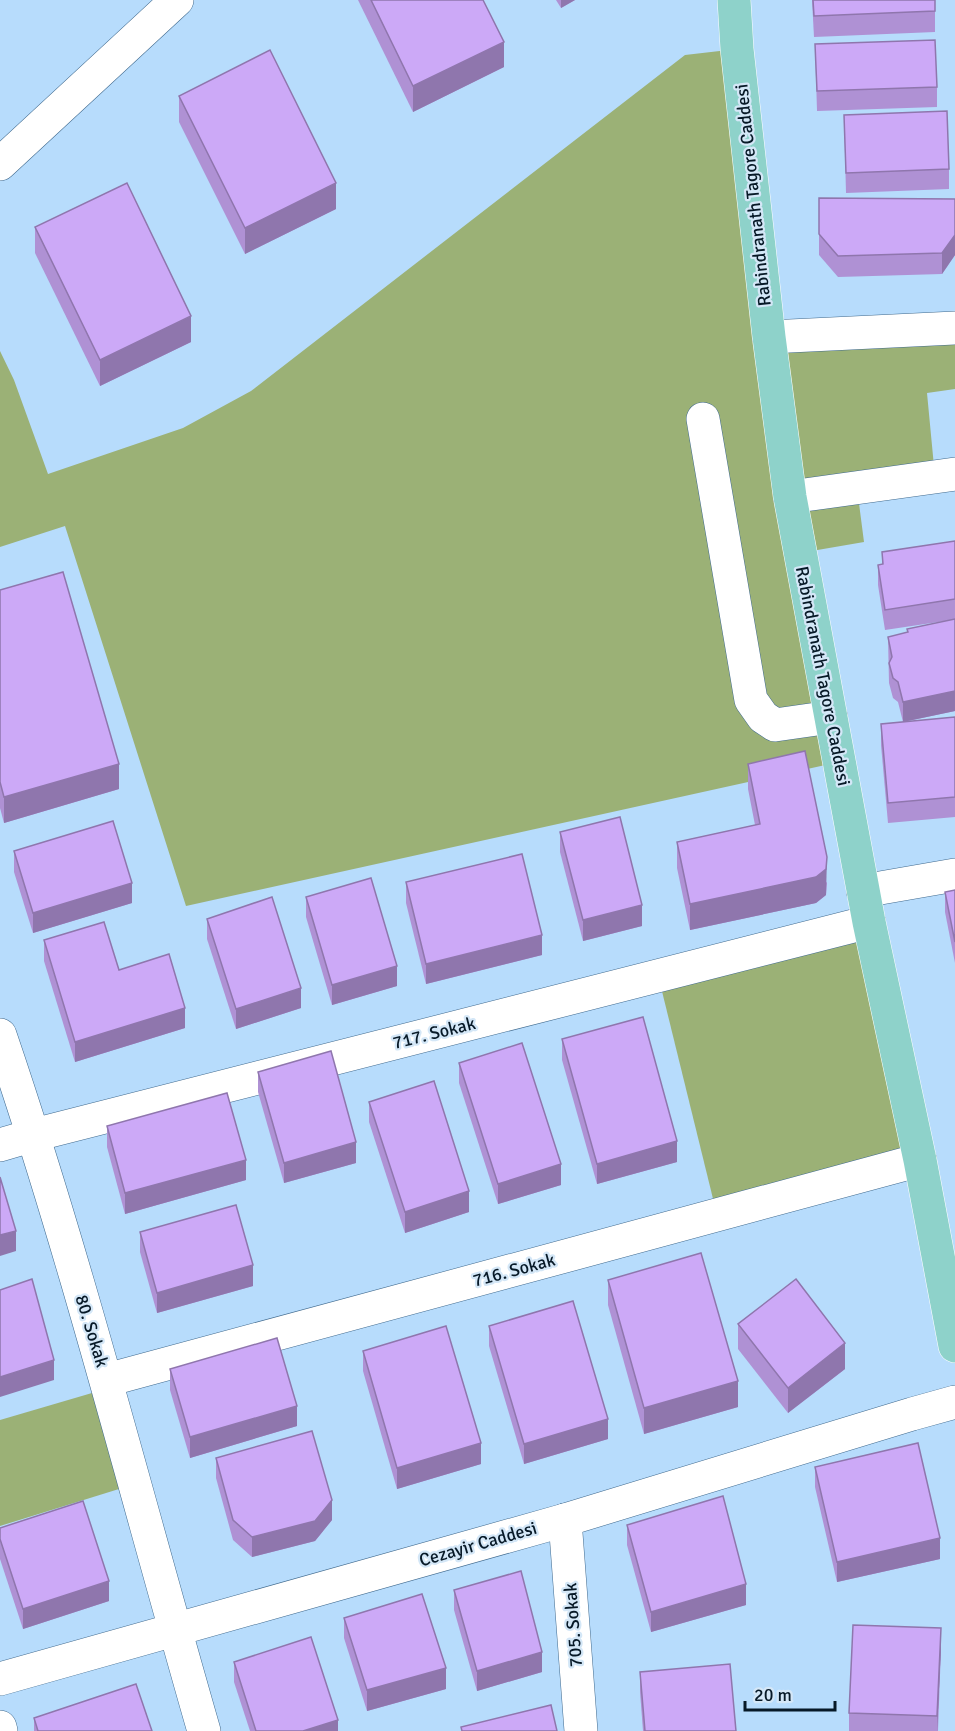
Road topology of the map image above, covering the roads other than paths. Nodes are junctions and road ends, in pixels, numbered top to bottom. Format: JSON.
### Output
{"nodes":[{"id":1,"x":177,"y":0,"type":"edge"},
{"id":2,"x":734,"y":0,"type":"edge"},
{"id":3,"x":0,"y":164,"type":"edge"},
{"id":4,"x":955,"y":328,"type":"edge"},
{"id":5,"x":769,"y":337,"type":"junction"},
{"id":6,"x":703,"y":419,"type":"dead end"},
{"id":7,"x":955,"y":474,"type":"edge"},
{"id":8,"x":790,"y":497,"type":"junction"},
{"id":9,"x":831,"y":717,"type":"junction"},
{"id":10,"x":955,"y":875,"type":"edge"},
{"id":11,"x":866,"y":907,"type":"junction"},
{"id":12,"x":0,"y":1035,"type":"edge"},
{"id":13,"x":34,"y":1135,"type":"junction"},
{"id":14,"x":0,"y":1145,"type":"edge"},
{"id":15,"x":920,"y":1160,"type":"junction"},
{"id":16,"x":955,"y":1346,"type":"edge"},
{"id":17,"x":107,"y":1380,"type":"junction"},
{"id":18,"x":955,"y":1402,"type":"edge"},
{"id":19,"x":565,"y":1520,"type":"junction"},
{"id":20,"x":175,"y":1630,"type":"junction"},
{"id":21,"x":0,"y":1679,"type":"edge"},
{"id":22,"x":0,"y":1727,"type":"edge"},
{"id":23,"x":1,"y":1731,"type":"edge"},
{"id":24,"x":204,"y":1731,"type":"edge"},
{"id":25,"x":581,"y":1731,"type":"edge"}],
"edges":[{"from":1,"to":3,"type":"street"},
{"from":2,"to":5,"type":"main road","name":"Rabindranath Tagore Caddesi"},
{"from":4,"to":5,"type":"street"},
{"from":5,"to":8,"type":"main road","name":"Rabindranath Tagore Caddesi"},
{"from":6,"to":9,"type":"street"},
{"from":7,"to":8,"type":"street"},
{"from":8,"to":9,"type":"main road","name":"Rabindranath Tagore Caddesi"},
{"from":9,"to":11,"type":"main road","name":"Rabindranath Tagore Caddesi"},
{"from":10,"to":11,"type":"street","name":"717. Sokak"},
{"from":11,"to":13,"type":"street","name":"717. Sokak"},
{"from":11,"to":15,"type":"main road","name":"Rabindranath Tagore Caddesi"},
{"from":12,"to":13,"type":"street","name":"80. Sokak"},
{"from":13,"to":14,"type":"street","name":"717. Sokak"},
{"from":13,"to":17,"type":"street","name":"80. Sokak"},
{"from":15,"to":16,"type":"main road","name":"Rabindranath Tagore Caddesi"},
{"from":15,"to":17,"type":"street","name":"716. Sokak"},
{"from":17,"to":20,"type":"street","name":"80. Sokak"},
{"from":18,"to":19,"type":"street","name":"Cezayir Caddesi"},
{"from":19,"to":20,"type":"street","name":"Cezayir Caddesi"},
{"from":19,"to":25,"type":"street","name":"705. Sokak"},
{"from":20,"to":21,"type":"street","name":"Cezayir Caddesi"},
{"from":20,"to":24,"type":"street","name":"80. Sokak"},
{"from":22,"to":23,"type":"street"}]}
